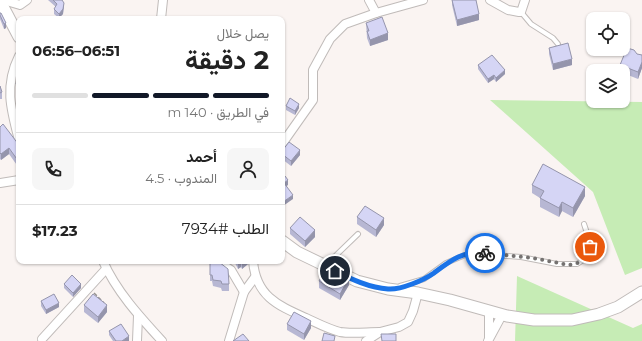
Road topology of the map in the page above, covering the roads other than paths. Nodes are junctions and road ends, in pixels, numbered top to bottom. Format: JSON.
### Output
{"nodes":[{"id":1,"x":3,"y":0,"type":"edge"},
{"id":2,"x":27,"y":0,"type":"edge"},
{"id":3,"x":163,"y":0,"type":"edge"},
{"id":4,"x":369,"y":0,"type":"edge"},
{"id":5,"x":424,"y":0,"type":"edge"},
{"id":6,"x":490,"y":0,"type":"edge"},
{"id":7,"x":525,"y":0,"type":"edge"},
{"id":8,"x":0,"y":1,"type":"edge"},
{"id":9,"x":376,"y":12,"type":"junction"},
{"id":10,"x":521,"y":12,"type":"junction"},
{"id":11,"x":161,"y":16,"type":"edge"},
{"id":12,"x":16,"y":31,"type":"edge"},
{"id":13,"x":558,"y":44,"type":"edge"},
{"id":14,"x":16,"y":65,"type":"edge"},
{"id":15,"x":16,"y":129,"type":"edge"},
{"id":16,"x":285,"y":140,"type":"edge"},
{"id":17,"x":16,"y":180,"type":"edge"},
{"id":18,"x":0,"y":183,"type":"edge"},
{"id":19,"x":584,"y":224,"type":"dead end"},
{"id":20,"x":358,"y":234,"type":"dead end"},
{"id":21,"x":285,"y":243,"type":"edge"},
{"id":22,"x":222,"y":264,"type":"edge"},
{"id":23,"x":253,"y":264,"type":"edge"},
{"id":24,"x":104,"y":265,"type":"edge"},
{"id":25,"x":325,"y":266,"type":"junction"},
{"id":26,"x":255,"y":277,"type":"junction"},
{"id":27,"x":388,"y":289,"type":"junction"},
{"id":28,"x":244,"y":292,"type":"junction"},
{"id":29,"x":642,"y":292,"type":"edge"},
{"id":30,"x":418,"y":293,"type":"junction"},
{"id":31,"x":489,"y":312,"type":"junction"},
{"id":32,"x":502,"y":315,"type":"junction"},
{"id":33,"x":138,"y":316,"type":"junction"},
{"id":34,"x":380,"y":332,"type":"junction"},
{"id":35,"x":42,"y":339,"type":"dead end"},
{"id":36,"x":488,"y":340,"type":"edge"},
{"id":37,"x":138,"y":341,"type":"edge"},
{"id":38,"x":162,"y":341,"type":"edge"},
{"id":39,"x":229,"y":341,"type":"edge"},
{"id":40,"x":366,"y":341,"type":"edge"}],
"edges":[{"from":1,"to":2,"type":"street"},
{"from":3,"to":11,"type":"street"},
{"from":4,"to":9,"type":"street"},
{"from":5,"to":9,"type":"street"},
{"from":6,"to":10,"type":"street"},
{"from":7,"to":10,"type":"street"},
{"from":8,"to":12,"type":"street"},
{"from":9,"to":16,"type":"street"},
{"from":10,"to":13,"type":"lane"},
{"from":14,"to":15,"type":"street"},
{"from":17,"to":18,"type":"street"},
{"from":19,"to":27,"type":"lane"},
{"from":20,"to":25,"type":"lane"},
{"from":21,"to":25,"type":"street"},
{"from":22,"to":28,"type":"street"},
{"from":23,"to":26,"type":"street"},
{"from":24,"to":33,"type":"street"},
{"from":24,"to":35,"type":"street"},
{"from":25,"to":27,"type":"street"},
{"from":26,"to":28,"type":"street"},
{"from":26,"to":34,"type":"street"},
{"from":27,"to":30,"type":"street"},
{"from":28,"to":39,"type":"street"},
{"from":29,"to":32,"type":"street"},
{"from":30,"to":31,"type":"street"},
{"from":30,"to":34,"type":"street"},
{"from":31,"to":32,"type":"street"},
{"from":31,"to":36,"type":"street"},
{"from":32,"to":36,"type":"street"},
{"from":33,"to":37,"type":"street"},
{"from":33,"to":38,"type":"street"},
{"from":34,"to":40,"type":"street"}]}
